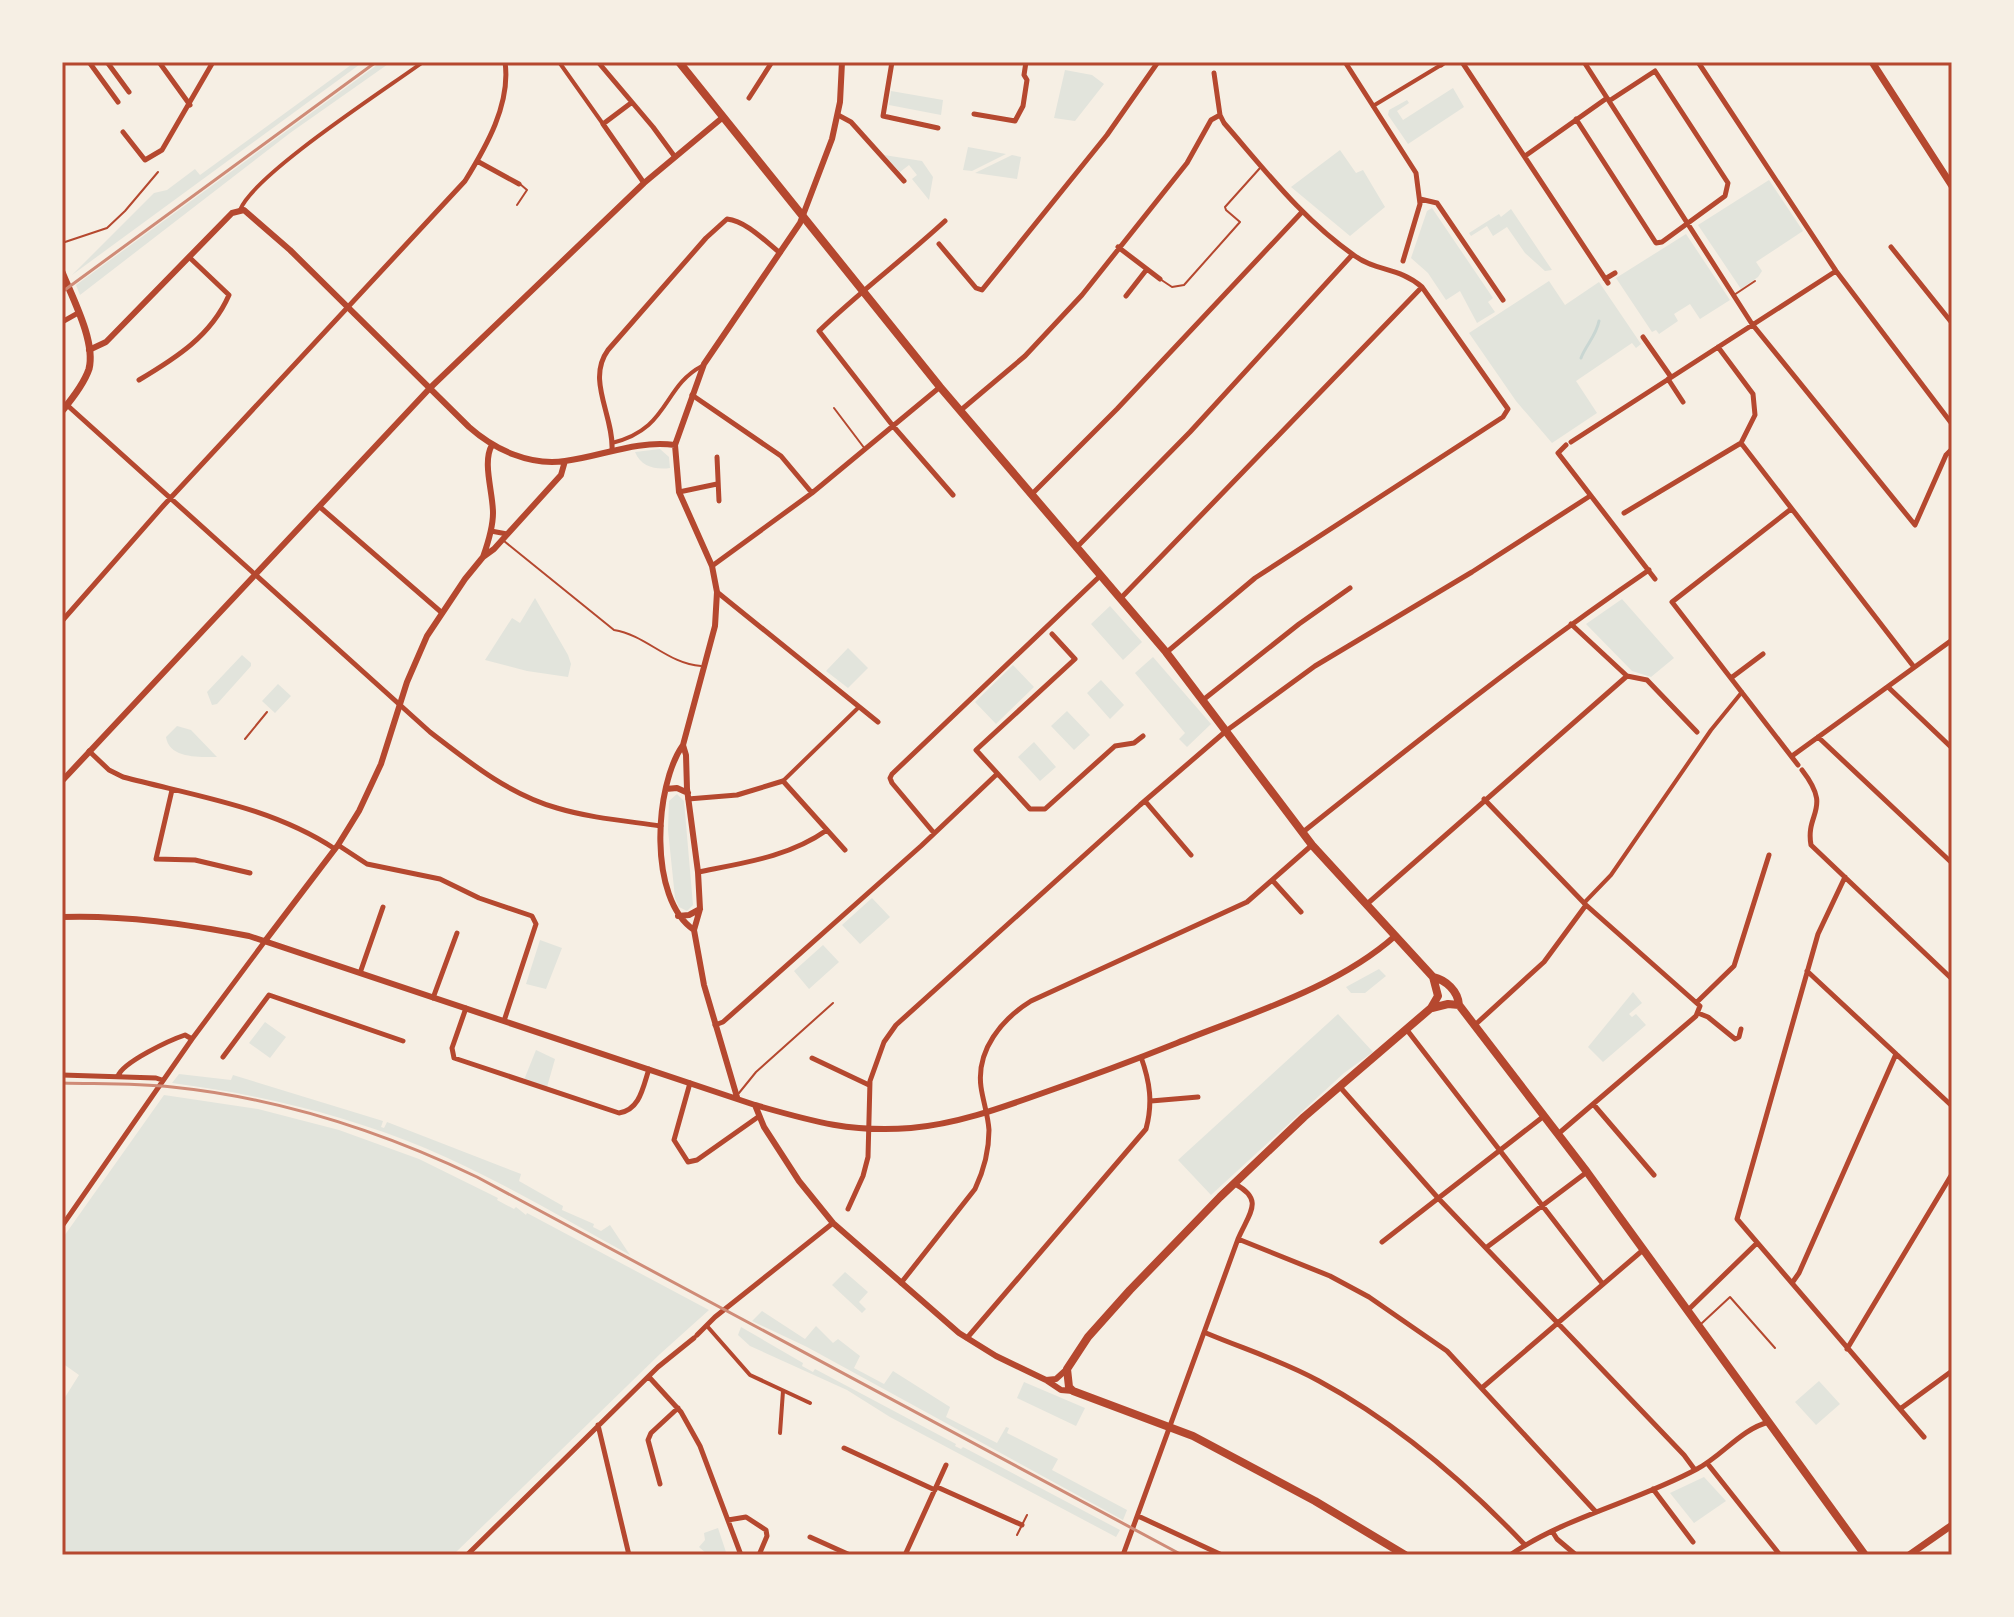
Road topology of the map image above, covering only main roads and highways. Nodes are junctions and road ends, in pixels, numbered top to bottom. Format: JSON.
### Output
{"nodes":[{"id":1,"x":679,"y":62,"type":"edge"},
{"id":2,"x":1872,"y":62,"type":"edge"},
{"id":3,"x":1952,"y":186,"type":"edge"},
{"id":4,"x":63,"y":276,"type":"edge"},
{"id":5,"x":65,"y":408,"type":"edge"},
{"id":6,"x":1433,"y":977,"type":"junction"},
{"id":7,"x":1459,"y":1005,"type":"junction"},
{"id":8,"x":1431,"y":1008,"type":"junction"},
{"id":9,"x":1952,"y":1525,"type":"edge"},
{"id":10,"x":1405,"y":1555,"type":"edge"},
{"id":11,"x":1865,"y":1555,"type":"edge"},
{"id":12,"x":1909,"y":1555,"type":"edge"}],
"edges":[{"from":1,"to":6,"type":"highway"},
{"from":2,"to":3,"type":"main road"},
{"from":4,"to":5,"type":"main road"},
{"from":6,"to":7,"type":"highway"},
{"from":6,"to":8,"type":"highway"},
{"from":7,"to":8,"type":"highway"},
{"from":7,"to":11,"type":"highway"},
{"from":8,"to":10,"type":"highway"},
{"from":9,"to":12,"type":"main road"}]}
